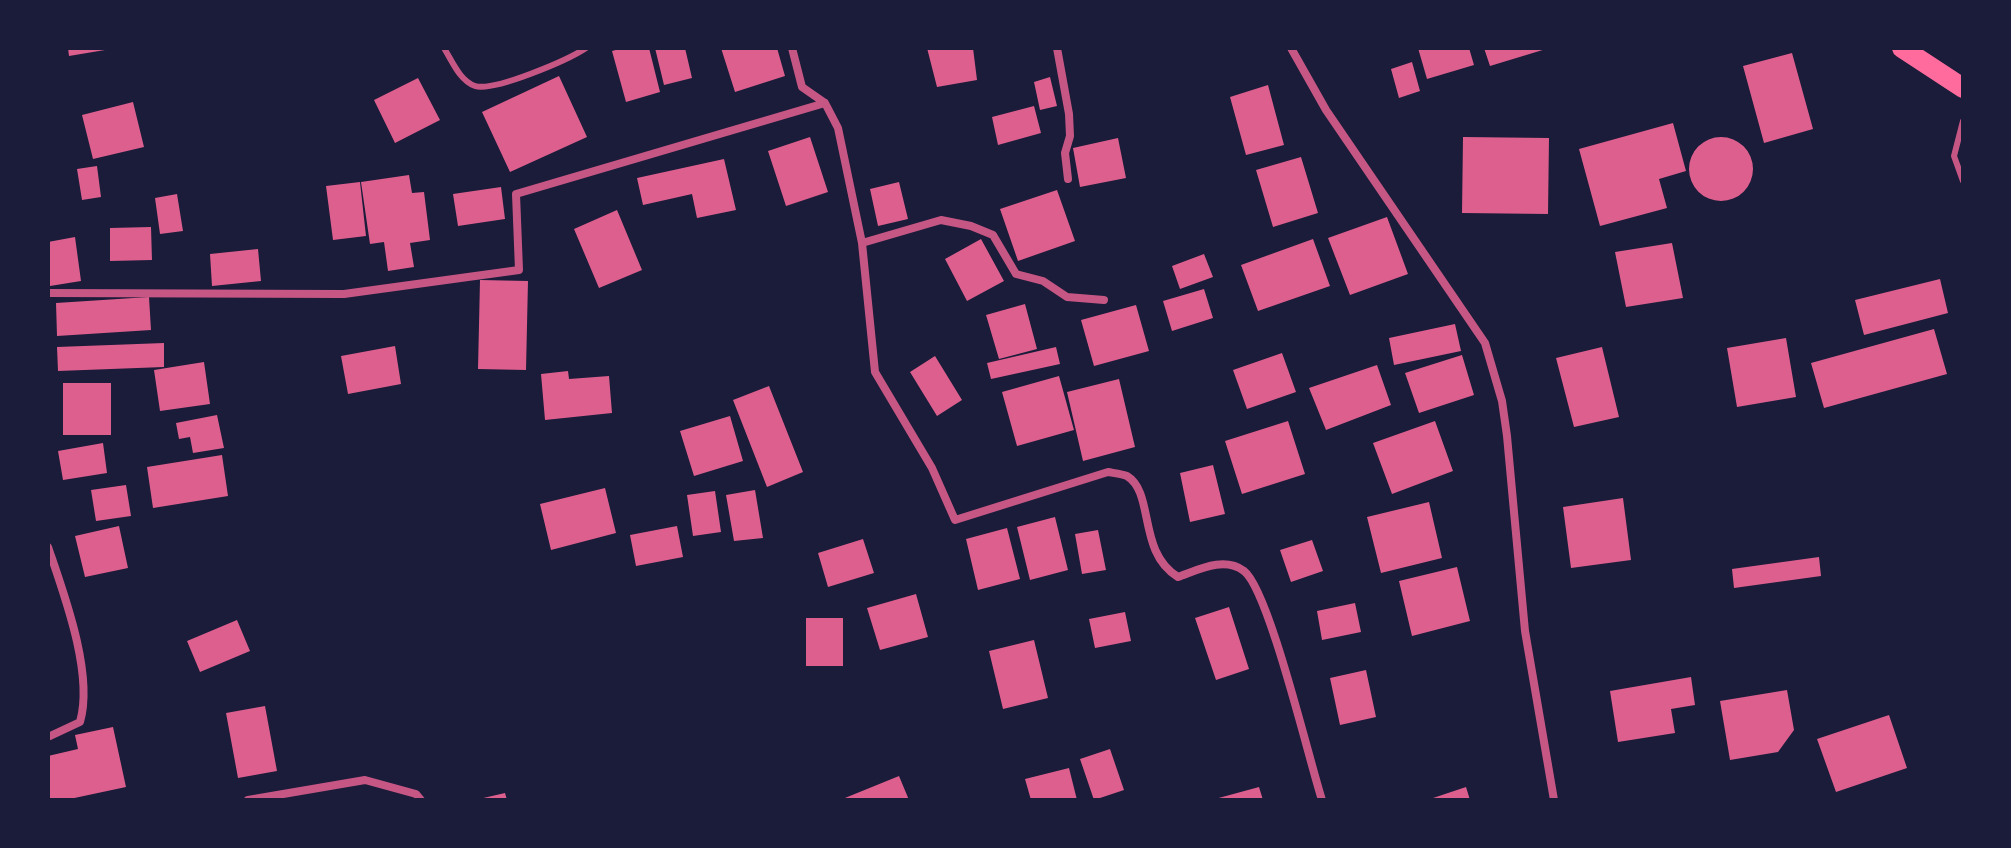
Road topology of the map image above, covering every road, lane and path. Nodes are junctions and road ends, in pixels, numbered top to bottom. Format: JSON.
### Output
{"nodes":[{"id":1,"x":444,"y":48,"type":"edge"},
{"id":2,"x":586,"y":48,"type":"edge"},
{"id":3,"x":792,"y":48,"type":"edge"},
{"id":4,"x":1057,"y":48,"type":"edge"},
{"id":5,"x":1291,"y":48,"type":"edge"},
{"id":6,"x":1902,"y":48,"type":"edge"},
{"id":7,"x":1963,"y":88,"type":"edge"},
{"id":8,"x":825,"y":103,"type":"junction"},
{"id":9,"x":1963,"y":121,"type":"edge"},
{"id":10,"x":1068,"y":179,"type":"dead end"},
{"id":11,"x":1963,"y":181,"type":"edge"},
{"id":12,"x":862,"y":243,"type":"junction"},
{"id":13,"x":48,"y":293,"type":"edge"},
{"id":14,"x":1104,"y":300,"type":"dead end"},
{"id":15,"x":48,"y":547,"type":"edge"},
{"id":16,"x":48,"y":737,"type":"edge"},
{"id":17,"x":248,"y":800,"type":"edge"},
{"id":18,"x":421,"y":800,"type":"edge"},
{"id":19,"x":1322,"y":800,"type":"edge"},
{"id":20,"x":1554,"y":800,"type":"edge"}],
"edges":[{"from":1,"to":2,"type":"lane"},
{"from":3,"to":8,"type":"street"},
{"from":4,"to":10,"type":"street"},
{"from":5,"to":20,"type":"street"},
{"from":6,"to":7,"type":"main road"},
{"from":8,"to":12,"type":"street"},
{"from":8,"to":13,"type":"street"},
{"from":9,"to":11,"type":"lane"},
{"from":12,"to":14,"type":"street"},
{"from":12,"to":19,"type":"street"},
{"from":15,"to":16,"type":"street"},
{"from":17,"to":18,"type":"street"}]}
